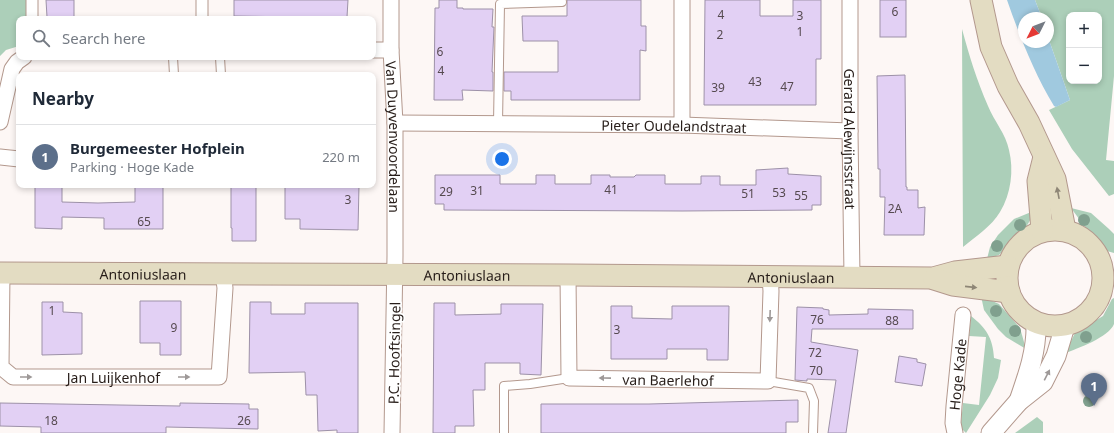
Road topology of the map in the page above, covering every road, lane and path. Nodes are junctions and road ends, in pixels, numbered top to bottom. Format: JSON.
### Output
{"nodes":[{"id":1,"x":32,"y":0,"type":"edge"},
{"id":2,"x":202,"y":0,"type":"edge"},
{"id":3,"x":391,"y":0,"type":"edge"},
{"id":4,"x":682,"y":0,"type":"edge"},
{"id":5,"x":850,"y":0,"type":"edge"},
{"id":6,"x":981,"y":0,"type":"edge"},
{"id":7,"x":562,"y":2,"type":"dead end"},
{"id":8,"x":32,"y":16,"type":"edge"},
{"id":9,"x":202,"y":16,"type":"edge"},
{"id":10,"x":376,"y":50,"type":"edge"},
{"id":11,"x":391,"y":50,"type":"junction"},
{"id":12,"x":20,"y":60,"type":"edge"},
{"id":13,"x":173,"y":60,"type":"edge"},
{"id":14,"x":220,"y":60,"type":"edge"},
{"id":15,"x":174,"y":72,"type":"edge"},
{"id":16,"x":221,"y":72,"type":"edge"},
{"id":17,"x":0,"y":122,"type":"edge"},
{"id":18,"x":395,"y":123,"type":"junction"},
{"id":19,"x":498,"y":123,"type":"junction"},
{"id":20,"x":682,"y":125,"type":"junction"},
{"id":21,"x":850,"y":131,"type":"junction"},
{"id":22,"x":0,"y":157,"type":"edge"},
{"id":23,"x":1044,"y":157,"type":"junction"},
{"id":24,"x":16,"y":159,"type":"edge"},
{"id":25,"x":1065,"y":230,"type":"junction"},
{"id":26,"x":1042,"y":231,"type":"junction"},
{"id":27,"x":1008,"y":266,"type":"junction"},
{"id":28,"x":1108,"y":266,"type":"edge"},
{"id":29,"x":1,"y":273,"type":"edge"},
{"id":30,"x":223,"y":273,"type":"junction"},
{"id":31,"x":395,"y":274,"type":"junction"},
{"id":32,"x":568,"y":275,"type":"junction"},
{"id":33,"x":770,"y":277,"type":"junction"},
{"id":34,"x":852,"y":277,"type":"junction"},
{"id":35,"x":933,"y":278,"type":"junction"},
{"id":36,"x":1108,"y":288,"type":"edge"},
{"id":37,"x":1009,"y":292,"type":"junction"},
{"id":38,"x":963,"y":315,"type":"dead end"},
{"id":39,"x":1036,"y":323,"type":"junction"},
{"id":40,"x":1065,"y":326,"type":"junction"},
{"id":41,"x":569,"y":378,"type":"junction"},
{"id":42,"x":768,"y":381,"type":"junction"},
{"id":43,"x":1019,"y":401,"type":"junction"},
{"id":44,"x":392,"y":433,"type":"edge"},
{"id":45,"x":504,"y":433,"type":"edge"},
{"id":46,"x":813,"y":433,"type":"edge"},
{"id":47,"x":955,"y":433,"type":"edge"},
{"id":48,"x":991,"y":433,"type":"edge"}],
"edges":[{"from":1,"to":8,"type":"street"},
{"from":2,"to":9,"type":"street"},
{"from":3,"to":11,"type":"street","name":"Van Duyvenvoordelaan"},
{"from":4,"to":20,"type":"street"},
{"from":5,"to":21,"type":"street","name":"Gerard Alewijnsstraat"},
{"from":6,"to":23,"type":"main road"},
{"from":7,"to":19,"type":"lane"},
{"from":10,"to":11,"type":"street"},
{"from":11,"to":18,"type":"street","name":"Van Duyvenvoordelaan"},
{"from":12,"to":17,"type":"street"},
{"from":13,"to":15,"type":"lane"},
{"from":14,"to":16,"type":"lane"},
{"from":18,"to":19,"type":"street","name":"Pieter Oudelandstraat"},
{"from":18,"to":31,"type":"street","name":"Van Duyvenvoordelaan"},
{"from":19,"to":20,"type":"street","name":"Pieter Oudelandstraat"},
{"from":20,"to":21,"type":"street","name":"Pieter Oudelandstraat"},
{"from":21,"to":34,"type":"street","name":"Gerard Alewijnsstraat"},
{"from":22,"to":24,"type":"street"},
{"from":25,"to":23,"type":"main road","one_way":true},
{"from":23,"to":26,"type":"main road"},
{"from":25,"to":26,"type":"main road"},
{"from":25,"to":28,"type":"main road"},
{"from":26,"to":27,"type":"main road"},
{"from":27,"to":35,"type":"main road","name":"Antoniuslaan"},
{"from":27,"to":37,"type":"main road"},
{"from":28,"to":36,"type":"main road"},
{"from":29,"to":30,"type":"main road","name":"Antoniuslaan"},
{"from":29,"to":30,"type":"street","name":"Jan Luijkenhof","one_way":true},
{"from":30,"to":31,"type":"main road","name":"Antoniuslaan"},
{"from":31,"to":32,"type":"main road","name":"Antoniuslaan"},
{"from":31,"to":44,"type":"street","name":"P.C. Hooftsingel"},
{"from":32,"to":33,"type":"main road","name":"Antoniuslaan"},
{"from":32,"to":41,"type":"street"},
{"from":33,"to":34,"type":"main road","name":"Antoniuslaan"},
{"from":33,"to":42,"type":"street","one_way":true},
{"from":34,"to":35,"type":"main road","name":"Antoniuslaan"},
{"from":35,"to":37,"type":"main road","name":"Antoniuslaan","one_way":true},
{"from":36,"to":40,"type":"main road"},
{"from":37,"to":39,"type":"main road"},
{"from":38,"to":47,"type":"street","name":"Hoge Kade"},
{"from":39,"to":40,"type":"main road"},
{"from":39,"to":43,"type":"street"},
{"from":43,"to":40,"type":"street","one_way":true},
{"from":42,"to":41,"type":"street","name":"van Baerlehof","one_way":true},
{"from":41,"to":45,"type":"lane","name":"van Baerlehof"},
{"from":42,"to":46,"type":"lane","name":"van Baerlehof"},
{"from":43,"to":48,"type":"street"}]}
